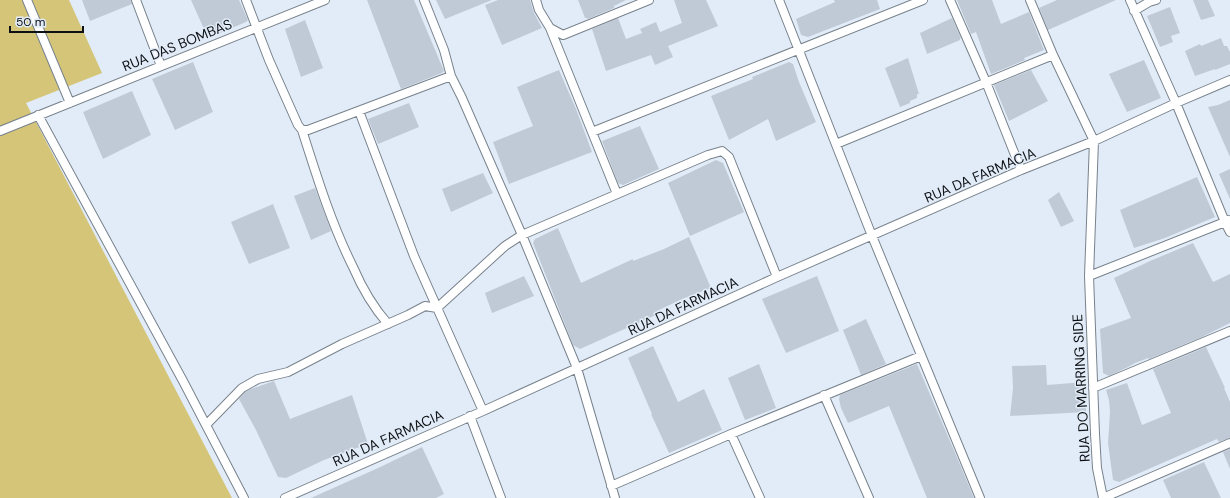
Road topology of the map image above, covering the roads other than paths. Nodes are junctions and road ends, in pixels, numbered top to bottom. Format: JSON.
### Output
{"nodes":[{"id":1,"x":27,"y":0,"type":"edge"},
{"id":2,"x":136,"y":0,"type":"edge"},
{"id":3,"x":246,"y":0,"type":"edge"},
{"id":4,"x":325,"y":0,"type":"edge"},
{"id":5,"x":424,"y":0,"type":"edge"},
{"id":6,"x":536,"y":0,"type":"edge"},
{"id":7,"x":649,"y":0,"type":"edge"},
{"id":8,"x":779,"y":0,"type":"edge"},
{"id":9,"x":923,"y":0,"type":"edge"},
{"id":10,"x":950,"y":0,"type":"edge"},
{"id":11,"x":1030,"y":0,"type":"edge"},
{"id":12,"x":1130,"y":0,"type":"edge"},
{"id":13,"x":1156,"y":0,"type":"edge"},
{"id":14,"x":1134,"y":11,"type":"junction"},
{"id":15,"x":257,"y":27,"type":"junction"},
{"id":16,"x":550,"y":28,"type":"junction"},
{"id":17,"x":798,"y":49,"type":"junction"},
{"id":18,"x":1054,"y":55,"type":"junction"},
{"id":19,"x":161,"y":66,"type":"junction"},
{"id":20,"x":451,"y":76,"type":"junction"},
{"id":21,"x":1230,"y":80,"type":"edge"},
{"id":22,"x":986,"y":82,"type":"junction"},
{"id":23,"x":70,"y":103,"type":"junction"},
{"id":24,"x":1176,"y":103,"type":"junction"},
{"id":25,"x":359,"y":111,"type":"junction"},
{"id":26,"x":38,"y":115,"type":"junction"},
{"id":27,"x":302,"y":130,"type":"junction"},
{"id":28,"x":0,"y":131,"type":"edge"},
{"id":29,"x":592,"y":132,"type":"junction"},
{"id":30,"x":1094,"y":141,"type":"junction"},
{"id":31,"x":836,"y":144,"type":"junction"},
{"id":32,"x":1021,"y":170,"type":"junction"},
{"id":33,"x":617,"y":194,"type":"junction"},
{"id":34,"x":1228,"y":221,"type":"edge"},
{"id":35,"x":1230,"y":232,"type":"edge"},
{"id":36,"x":522,"y":235,"type":"junction"},
{"id":37,"x":872,"y":236,"type":"junction"},
{"id":38,"x":1089,"y":276,"type":"junction"},
{"id":39,"x":777,"y":277,"type":"junction"},
{"id":40,"x":437,"y":308,"type":"junction"},
{"id":41,"x":388,"y":324,"type":"junction"},
{"id":42,"x":1230,"y":331,"type":"edge"},
{"id":43,"x":921,"y":356,"type":"junction"},
{"id":44,"x":577,"y":368,"type":"junction"},
{"id":45,"x":1093,"y":388,"type":"junction"},
{"id":46,"x":824,"y":396,"type":"junction"},
{"id":47,"x":483,"y":411,"type":"junction"},
{"id":48,"x":470,"y":416,"type":"junction"},
{"id":49,"x":206,"y":425,"type":"junction"},
{"id":50,"x":731,"y":434,"type":"junction"},
{"id":51,"x":1230,"y":443,"type":"edge"},
{"id":52,"x":611,"y":486,"type":"junction"},
{"id":53,"x":244,"y":498,"type":"edge"},
{"id":54,"x":284,"y":498,"type":"edge"},
{"id":55,"x":501,"y":498,"type":"edge"},
{"id":56,"x":615,"y":498,"type":"edge"},
{"id":57,"x":760,"y":498,"type":"edge"},
{"id":58,"x":869,"y":498,"type":"edge"},
{"id":59,"x":980,"y":498,"type":"edge"},
{"id":60,"x":1103,"y":498,"type":"edge"}],
"edges":[{"from":1,"to":23,"type":"street"},
{"from":2,"to":19,"type":"street"},
{"from":3,"to":15,"type":"street"},
{"from":4,"to":15,"type":"street","name":"RUA DAS BOMBAS"},
{"from":5,"to":20,"type":"street"},
{"from":6,"to":16,"type":"street"},
{"from":7,"to":16,"type":"street"},
{"from":8,"to":17,"type":"street"},
{"from":9,"to":17,"type":"street"},
{"from":10,"to":22,"type":"street"},
{"from":11,"to":18,"type":"street"},
{"from":12,"to":14,"type":"street"},
{"from":13,"to":14,"type":"street"},
{"from":14,"to":24,"type":"street"},
{"from":15,"to":19,"type":"street","name":"RUA DAS BOMBAS"},
{"from":15,"to":27,"type":"street"},
{"from":16,"to":29,"type":"street"},
{"from":17,"to":29,"type":"street"},
{"from":17,"to":31,"type":"street"},
{"from":18,"to":22,"type":"street"},
{"from":18,"to":30,"type":"street"},
{"from":19,"to":23,"type":"street","name":"RUA DAS BOMBAS"},
{"from":20,"to":25,"type":"street"},
{"from":20,"to":36,"type":"street"},
{"from":21,"to":24,"type":"street"},
{"from":22,"to":31,"type":"street"},
{"from":22,"to":32,"type":"street"},
{"from":23,"to":26,"type":"street","name":"RUA DAS BOMBAS"},
{"from":24,"to":30,"type":"street","name":"RUA DA FARMACIA"},
{"from":24,"to":34,"type":"street"},
{"from":25,"to":27,"type":"street"},
{"from":25,"to":40,"type":"street"},
{"from":26,"to":28,"type":"street","name":"RUA DAS BOMBAS"},
{"from":26,"to":49,"type":"street"},
{"from":27,"to":41,"type":"street"},
{"from":29,"to":33,"type":"street"},
{"from":30,"to":32,"type":"street","name":"RUA DA FARMACIA"},
{"from":30,"to":38,"type":"street","name":"RUA DO MARRING SIDE"},
{"from":31,"to":37,"type":"street"},
{"from":32,"to":37,"type":"street","name":"RUA DA FARMACIA"},
{"from":33,"to":36,"type":"street"},
{"from":33,"to":39,"type":"street"},
{"from":34,"to":35,"type":"street"},
{"from":34,"to":38,"type":"street"},
{"from":36,"to":40,"type":"street"},
{"from":36,"to":44,"type":"street"},
{"from":37,"to":39,"type":"street","name":"RUA DA FARMACIA"},
{"from":37,"to":43,"type":"street"},
{"from":38,"to":45,"type":"street","name":"RUA DO MARRING SIDE"},
{"from":39,"to":44,"type":"street","name":"RUA DA FARMACIA"},
{"from":40,"to":41,"type":"street"},
{"from":40,"to":47,"type":"street"},
{"from":41,"to":49,"type":"street"},
{"from":42,"to":45,"type":"street"},
{"from":43,"to":46,"type":"street"},
{"from":43,"to":59,"type":"street"},
{"from":44,"to":47,"type":"street","name":"RUA DA FARMACIA"},
{"from":44,"to":52,"type":"street"},
{"from":45,"to":60,"type":"street","name":"RUA DO MARRING SIDE"},
{"from":46,"to":50,"type":"street"},
{"from":46,"to":58,"type":"street"},
{"from":47,"to":48,"type":"street","name":"RUA DA FARMACIA"},
{"from":48,"to":54,"type":"street","name":"RUA DA FARMACIA"},
{"from":48,"to":55,"type":"street"},
{"from":49,"to":53,"type":"street"},
{"from":50,"to":52,"type":"street"},
{"from":50,"to":57,"type":"street"},
{"from":51,"to":60,"type":"street"},
{"from":52,"to":56,"type":"street"}]}
